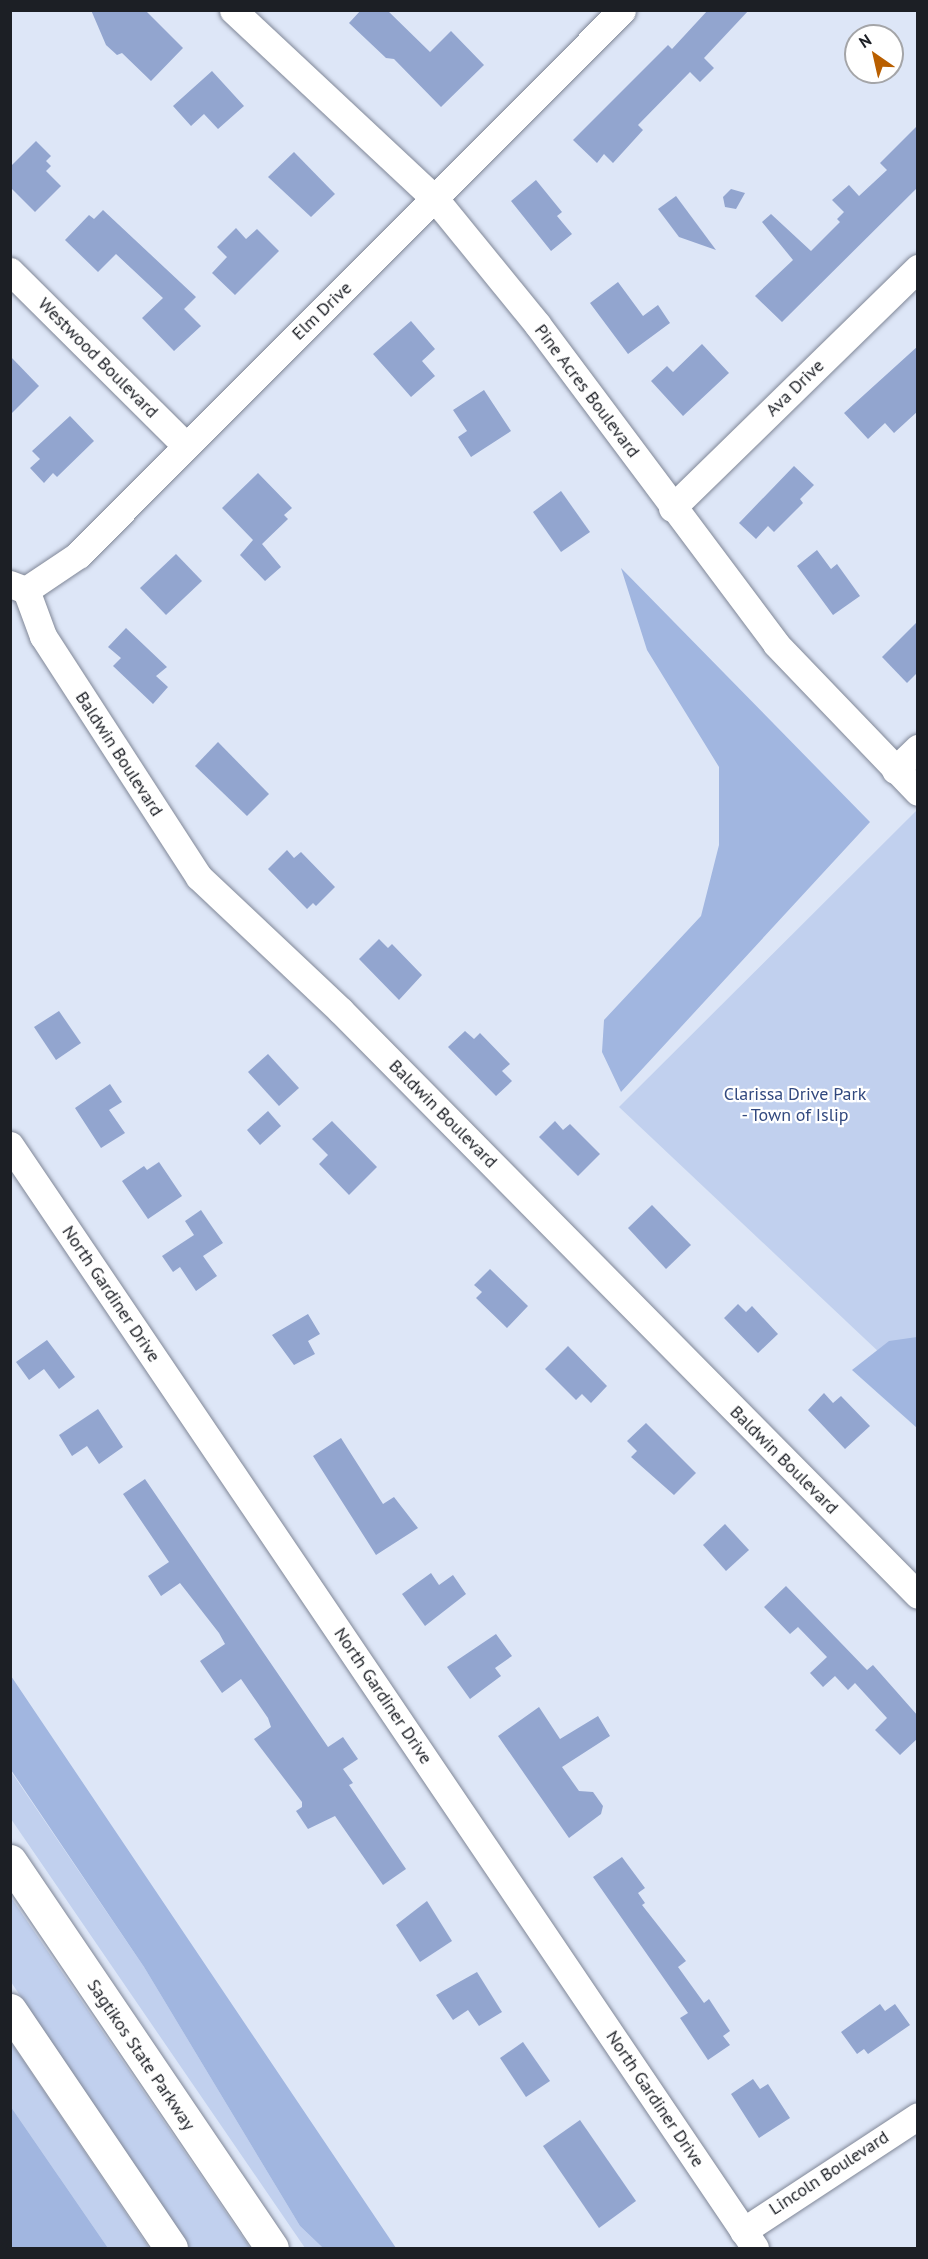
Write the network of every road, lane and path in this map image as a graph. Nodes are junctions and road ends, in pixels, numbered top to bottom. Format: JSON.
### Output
{"nodes":[{"id":1,"x":233,"y":10,"type":"edge"},
{"id":2,"x":621,"y":10,"type":"edge"},
{"id":3,"x":436,"y":200,"type":"junction"},
{"id":4,"x":918,"y":268,"type":"edge"},
{"id":5,"x":10,"y":271,"type":"edge"},
{"id":6,"x":185,"y":445,"type":"junction"},
{"id":7,"x":672,"y":508,"type":"junction"},
{"id":8,"x":18,"y":587,"type":"edge"},
{"id":9,"x":918,"y":748,"type":"edge"},
{"id":10,"x":895,"y":770,"type":"junction"},
{"id":11,"x":918,"y":792,"type":"edge"},
{"id":12,"x":10,"y":1145,"type":"edge"},
{"id":13,"x":918,"y":1595,"type":"edge"},
{"id":14,"x":10,"y":1861,"type":"edge"},
{"id":15,"x":10,"y":2010,"type":"edge"},
{"id":16,"x":918,"y":2116,"type":"edge"},
{"id":17,"x":749,"y":2240,"type":"edge"},
{"id":18,"x":171,"y":2248,"type":"edge"},
{"id":19,"x":272,"y":2248,"type":"edge"}],
"edges":[{"from":1,"to":3,"type":"street","name":"Pine Acres Boulevard"},
{"from":2,"to":3,"type":"street","name":"Elm Drive"},
{"from":3,"to":6,"type":"street","name":"Elm Drive"},
{"from":3,"to":7,"type":"street","name":"Pine Acres Boulevard"},
{"from":4,"to":7,"type":"street","name":"Ava Drive"},
{"from":5,"to":6,"type":"street","name":"Westwood Boulevard"},
{"from":6,"to":8,"type":"street","name":"Elm Drive"},
{"from":7,"to":10,"type":"street","name":"Pine Acres Boulevard"},
{"from":8,"to":13,"type":"street","name":"Baldwin Boulevard"},
{"from":9,"to":10,"type":"street"},
{"from":10,"to":11,"type":"street","name":"Pine Acres Boulevard"},
{"from":12,"to":17,"type":"street","name":"North Gardiner Drive"},
{"from":14,"to":19,"type":"highway","name":"Sagtikos State Parkway"},
{"from":15,"to":18,"type":"highway"},
{"from":16,"to":17,"type":"street","name":"Lincoln Boulevard"}]}
